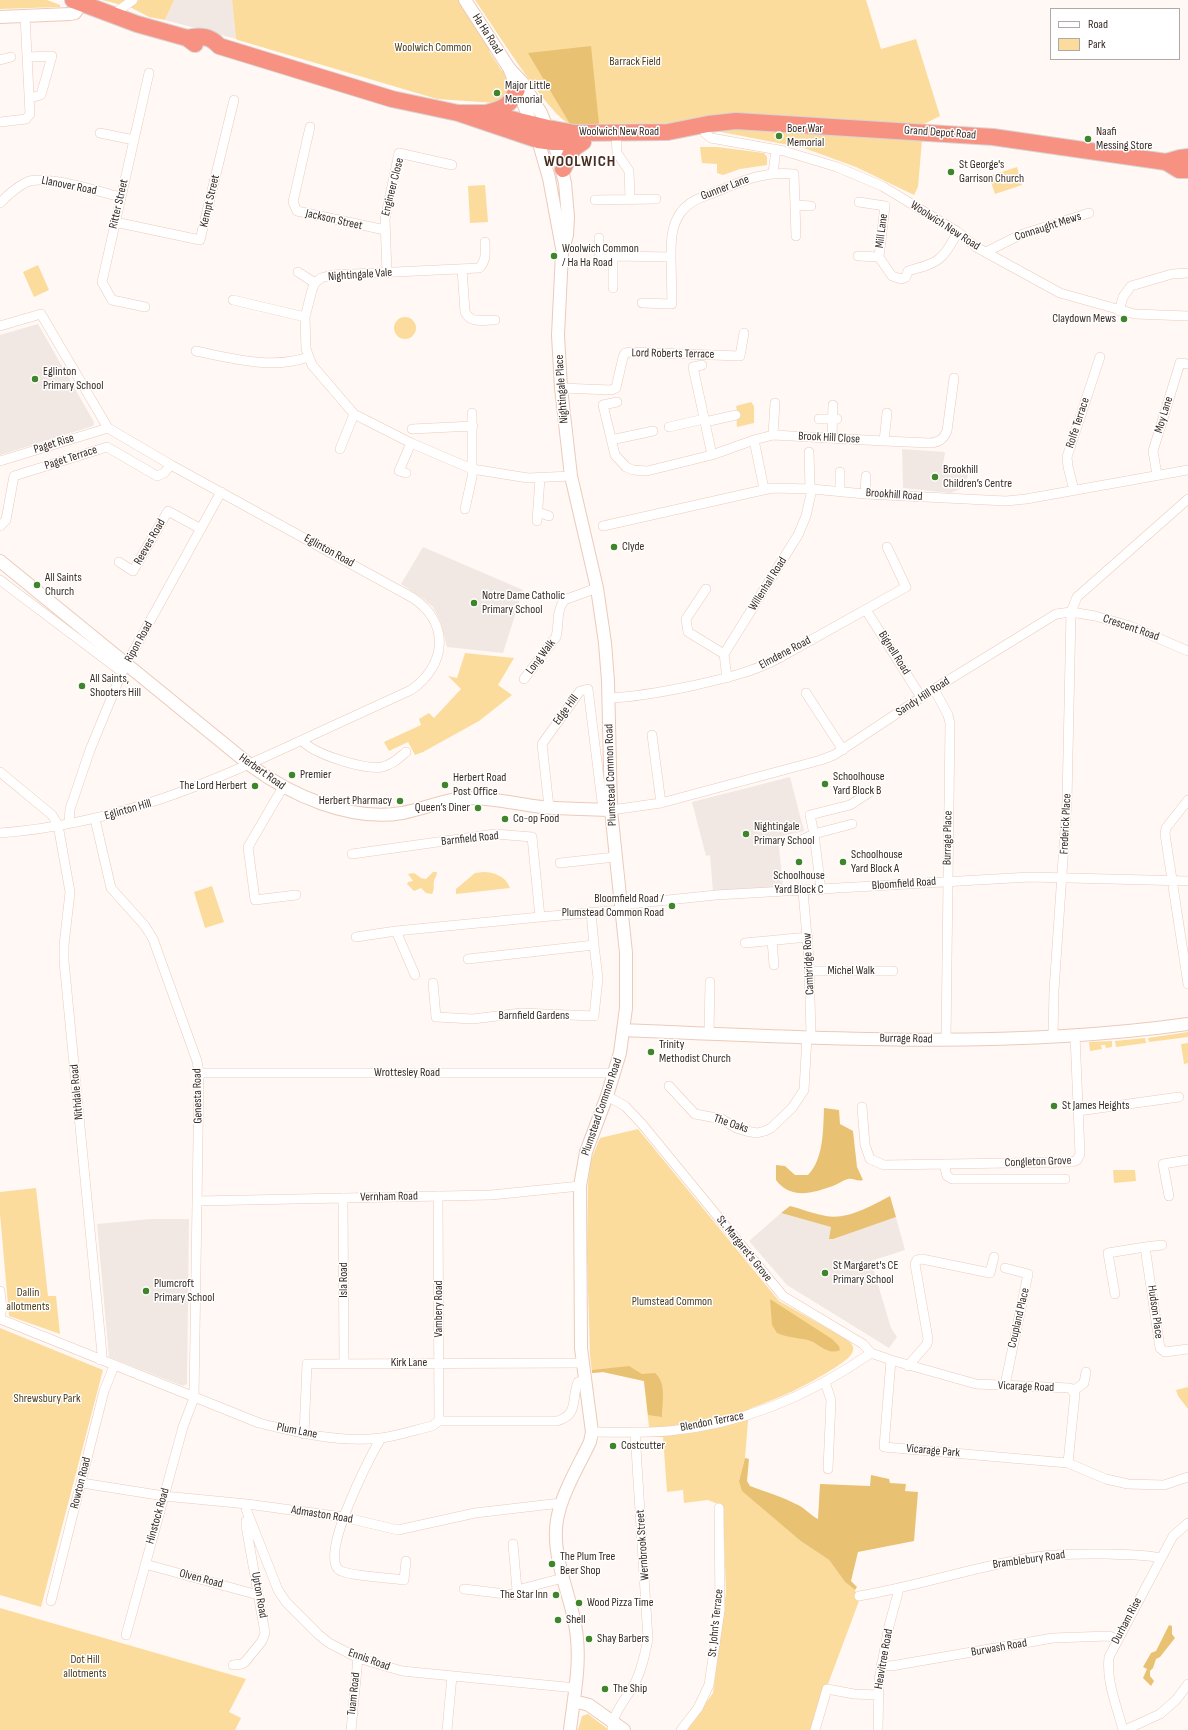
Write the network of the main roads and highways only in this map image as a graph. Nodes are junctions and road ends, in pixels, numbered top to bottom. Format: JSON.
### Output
{"nodes":[{"id":1,"x":77,"y":2,"type":"edge"},
{"id":2,"x":517,"y":89,"type":"road end"},
{"id":3,"x":458,"y":113,"type":"junction"},
{"id":4,"x":486,"y":113,"type":"junction"},
{"id":5,"x":707,"y":127,"type":"joint"},
{"id":6,"x":546,"y":137,"type":"junction"},
{"id":7,"x":616,"y":137,"type":"junction"},
{"id":8,"x":583,"y":142,"type":"junction"},
{"id":9,"x":1188,"y":157,"type":"edge"},
{"id":10,"x":1166,"y":162,"type":"junction"},
{"id":11,"x":563,"y":169,"type":"road end"},
{"id":12,"x":1188,"y":170,"type":"edge"}],
"edges":[{"from":1,"to":3,"type":"highway"},
{"from":2,"to":4,"type":"highway"},
{"from":3,"to":4,"type":"highway"},
{"from":3,"to":6,"type":"highway"},
{"from":4,"to":6,"type":"highway","name":"Woolwich New Road"},
{"from":5,"to":7,"type":"highway","name":"Woolwich New Road"},
{"from":5,"to":10,"type":"highway","name":"Grand Depot Road"},
{"from":6,"to":7,"type":"highway","name":"Woolwich New Road"},
{"from":6,"to":8,"type":"highway","name":"Woolwich New Road"},
{"from":7,"to":8,"type":"highway","name":"Woolwich New Road"},
{"from":8,"to":11,"type":"highway"},
{"from":9,"to":10,"type":"highway","name":"Grand Depot Road"},
{"from":10,"to":12,"type":"highway","name":"Grand Depot Road"}]}
